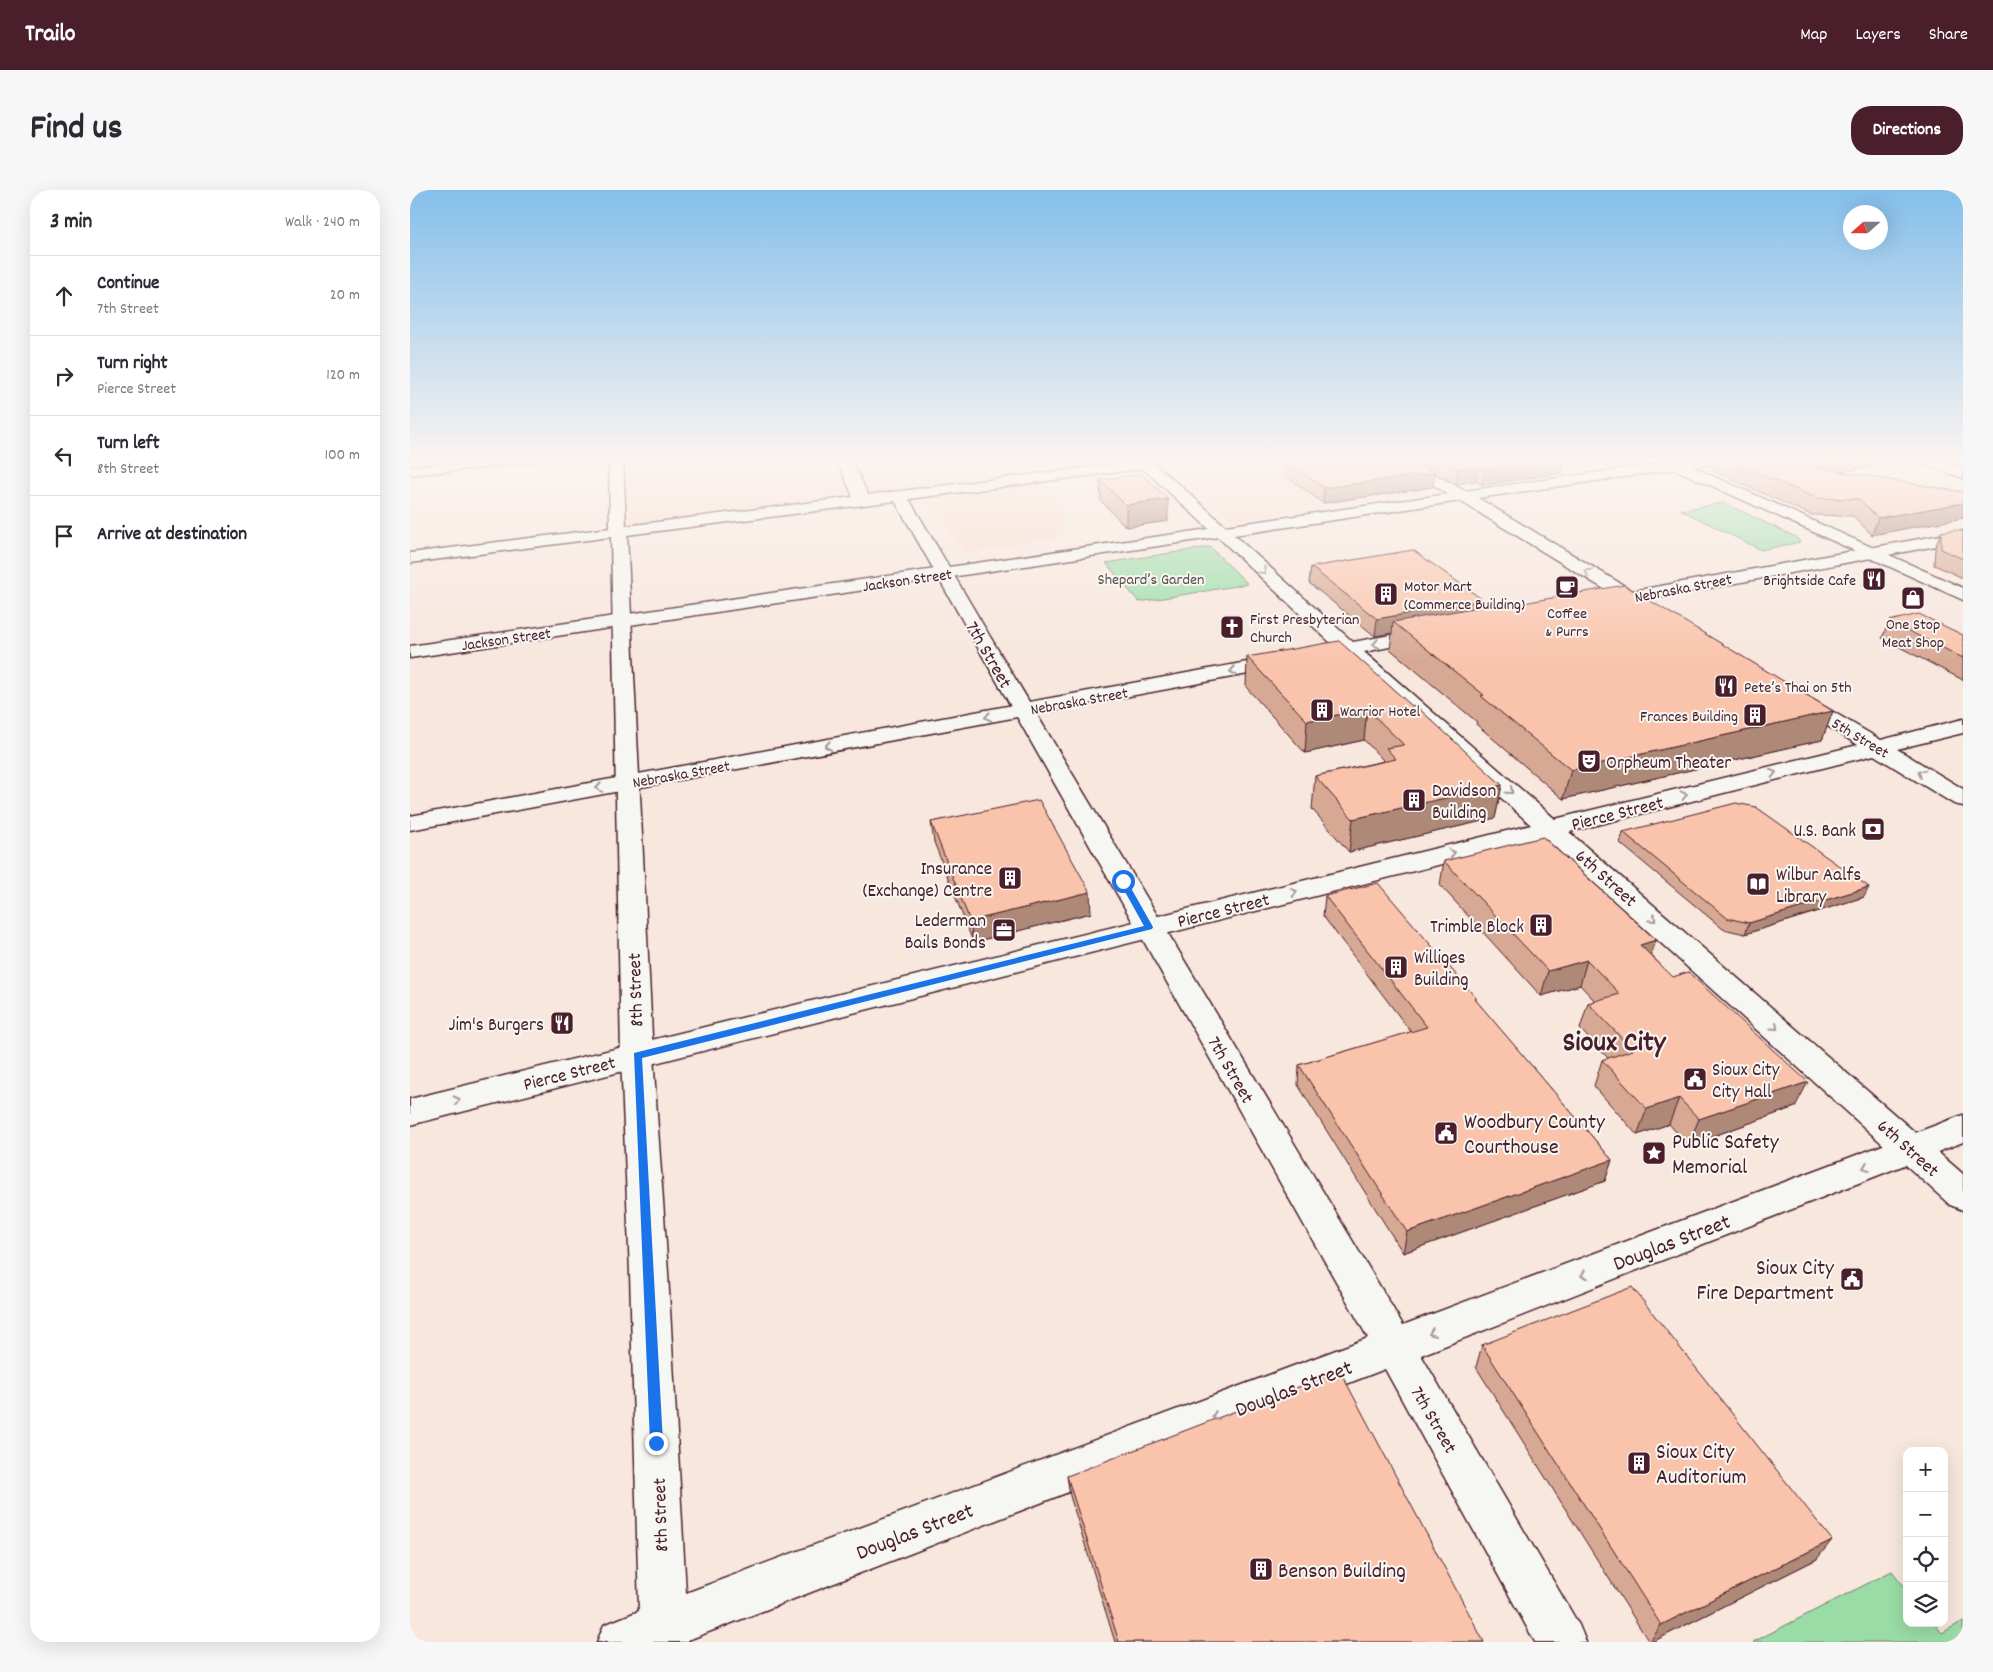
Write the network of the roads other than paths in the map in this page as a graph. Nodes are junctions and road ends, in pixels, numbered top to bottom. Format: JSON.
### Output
{"nodes":[{"id":1,"x":620,"y":527,"type":"edge"},
{"id":2,"x":661,"y":527,"type":"edge"},
{"id":3,"x":918,"y":527,"type":"edge"},
{"id":4,"x":1216,"y":527,"type":"edge"},
{"id":5,"x":1258,"y":527,"type":"edge"},
{"id":6,"x":1513,"y":527,"type":"edge"},
{"id":7,"x":1814,"y":527,"type":"edge"},
{"id":8,"x":620,"y":532,"type":"junction"},
{"id":9,"x":1222,"y":532,"type":"junction"},
{"id":10,"x":1963,"y":536,"type":"edge"},
{"id":11,"x":1870,"y":552,"type":"junction"},
{"id":12,"x":410,"y":558,"type":"edge"},
{"id":13,"x":944,"y":573,"type":"junction"},
{"id":14,"x":1963,"y":594,"type":"edge"},
{"id":15,"x":1630,"y":597,"type":"junction"},
{"id":16,"x":1588,"y":605,"type":"edge"},
{"id":17,"x":1650,"y":608,"type":"edge"},
{"id":18,"x":623,"y":620,"type":"junction"},
{"id":19,"x":1447,"y":631,"type":"edge"},
{"id":20,"x":1350,"y":649,"type":"junction"},
{"id":21,"x":410,"y":652,"type":"edge"},
{"id":22,"x":1784,"y":690,"type":"edge"},
{"id":23,"x":1024,"y":710,"type":"junction"},
{"id":24,"x":1963,"y":726,"type":"edge"},
{"id":25,"x":1878,"y":747,"type":"junction"},
{"id":26,"x":626,"y":783,"type":"junction"},
{"id":27,"x":1963,"y":798,"type":"edge"},
{"id":28,"x":410,"y":823,"type":"edge"},
{"id":29,"x":1552,"y":828,"type":"junction"},
{"id":30,"x":1149,"y":927,"type":"junction"},
{"id":31,"x":637,"y":1056,"type":"junction"},
{"id":32,"x":410,"y":1112,"type":"edge"},
{"id":33,"x":1963,"y":1128,"type":"edge"},
{"id":34,"x":1912,"y":1149,"type":"junction"},
{"id":35,"x":1963,"y":1195,"type":"edge"},
{"id":36,"x":1395,"y":1348,"type":"junction"},
{"id":37,"x":664,"y":1634,"type":"edge"},
{"id":38,"x":621,"y":1642,"type":"edge"},
{"id":39,"x":1562,"y":1642,"type":"edge"}],
"edges":[{"from":1,"to":8,"type":"main road","name":"8th Street"},
{"from":2,"to":8,"type":"main road"},
{"from":3,"to":13,"type":"main road","name":"7th Street"},
{"from":4,"to":9,"type":"main road","name":"6th Street"},
{"from":5,"to":9,"type":"main road","name":"Jackson Street"},
{"from":15,"to":6,"type":"main road","one_way":true},
{"from":7,"to":11,"type":"main road"},
{"from":8,"to":12,"type":"main road"},
{"from":8,"to":18,"type":"main road","name":"8th Street"},
{"from":9,"to":13,"type":"main road","name":"Jackson Street"},
{"from":9,"to":20,"type":"main road","name":"6th Street","one_way":true},
{"from":10,"to":11,"type":"main road","name":"Nebraska Street"},
{"from":11,"to":14,"type":"main road"},
{"from":11,"to":15,"type":"main road","name":"Nebraska Street"},
{"from":13,"to":18,"type":"main road","name":"Jackson Street"},
{"from":13,"to":23,"type":"main road","name":"7th Street"},
{"from":15,"to":16,"type":"main road","name":"Nebraska Street"},
{"from":15,"to":17,"type":"main road"},
{"from":18,"to":21,"type":"main road","name":"Jackson Street"},
{"from":18,"to":26,"type":"main road","name":"8th Street"},
{"from":19,"to":20,"type":"main road","name":"Nebraska Street","one_way":true},
{"from":20,"to":23,"type":"main road","name":"Nebraska Street","one_way":true},
{"from":20,"to":29,"type":"main road","name":"6th Street","one_way":true},
{"from":22,"to":25,"type":"main road","name":"5th Street"},
{"from":23,"to":26,"type":"main road","name":"Nebraska Street","one_way":true},
{"from":23,"to":30,"type":"main road","name":"7th Street"},
{"from":24,"to":25,"type":"main road","name":"Pierce Street"},
{"from":27,"to":25,"type":"main road","name":"5th Street","one_way":true},
{"from":29,"to":25,"type":"main road","name":"Pierce Street","one_way":true},
{"from":26,"to":28,"type":"main road","name":"Nebraska Street","one_way":true},
{"from":26,"to":31,"type":"main road","name":"8th Street"},
{"from":30,"to":29,"type":"main road","name":"Pierce Street","one_way":true},
{"from":29,"to":34,"type":"main road","name":"6th Street","one_way":true},
{"from":30,"to":31,"type":"main road","name":"Pierce Street"},
{"from":30,"to":36,"type":"main road","name":"7th Street"},
{"from":32,"to":31,"type":"main road","name":"Pierce Street","one_way":true},
{"from":31,"to":37,"type":"main road","name":"8th Street"},
{"from":33,"to":34,"type":"main road","name":"Douglas Street"},
{"from":34,"to":35,"type":"main road","name":"6th Street"},
{"from":34,"to":36,"type":"main road","name":"Douglas Street","one_way":true},
{"from":36,"to":37,"type":"main road","name":"Douglas Street","one_way":true},
{"from":36,"to":39,"type":"main road","name":"7th Street"},
{"from":37,"to":38,"type":"main road","name":"Douglas Street"}]}
